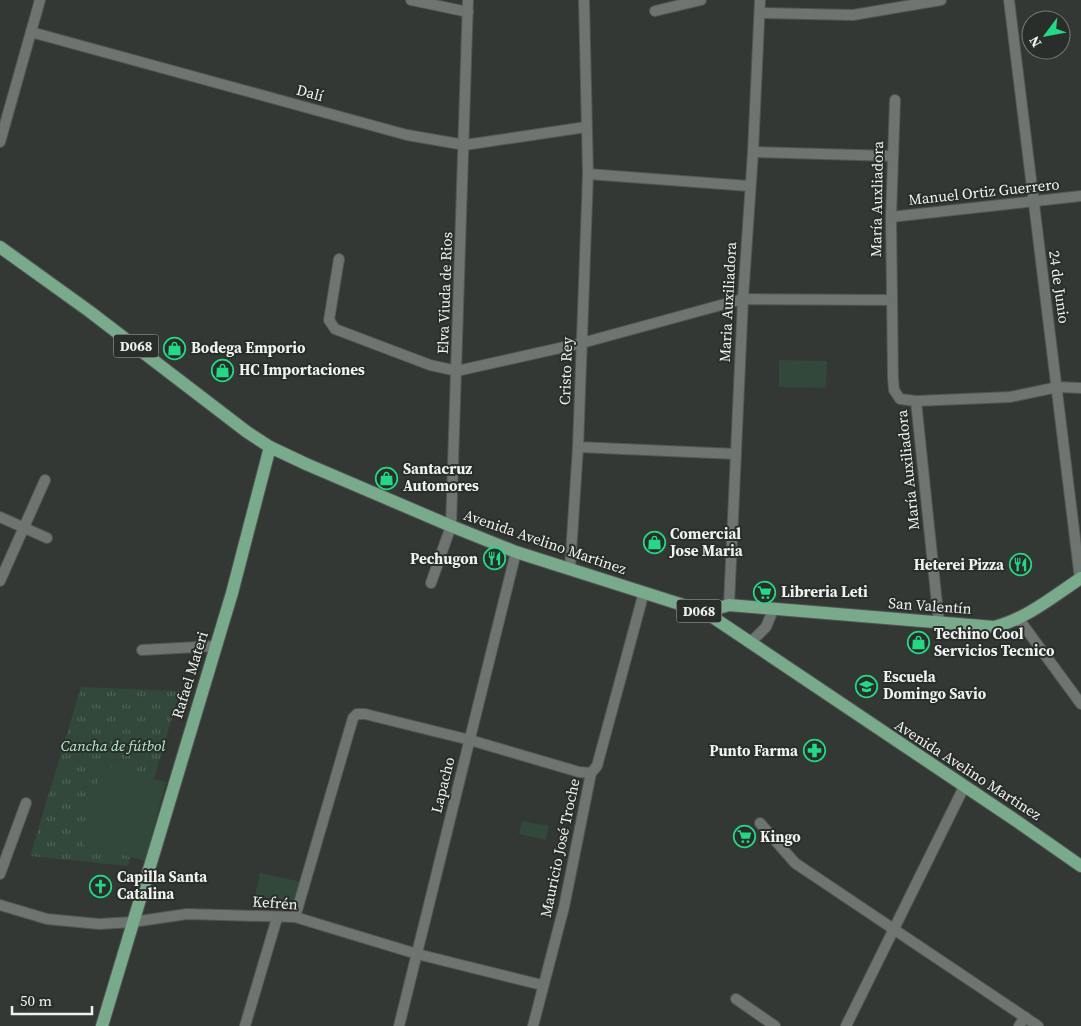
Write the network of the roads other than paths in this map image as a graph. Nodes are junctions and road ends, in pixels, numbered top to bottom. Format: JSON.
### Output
{"nodes":[{"id":1,"x":40,"y":0,"type":"edge"},
{"id":2,"x":411,"y":0,"type":"edge"},
{"id":3,"x":468,"y":0,"type":"edge"},
{"id":4,"x":584,"y":0,"type":"edge"},
{"id":5,"x":701,"y":0,"type":"edge"},
{"id":6,"x":760,"y":0,"type":"edge"},
{"id":7,"x":941,"y":0,"type":"edge"},
{"id":8,"x":1009,"y":0,"type":"edge"},
{"id":9,"x":655,"y":11,"type":"dead end"},
{"id":10,"x":468,"y":12,"type":"junction"},
{"id":11,"x":761,"y":13,"type":"junction"},
{"id":12,"x":31,"y":32,"type":"junction"},
{"id":13,"x":895,"y":100,"type":"dead end"},
{"id":14,"x":586,"y":127,"type":"junction"},
{"id":15,"x":0,"y":142,"type":"edge"},
{"id":16,"x":465,"y":145,"type":"junction"},
{"id":17,"x":753,"y":152,"type":"junction"},
{"id":18,"x":893,"y":156,"type":"junction"},
{"id":19,"x":588,"y":174,"type":"junction"},
{"id":20,"x":750,"y":186,"type":"junction"},
{"id":21,"x":1081,"y":196,"type":"edge"},
{"id":22,"x":1032,"y":203,"type":"junction"},
{"id":23,"x":891,"y":217,"type":"junction"},
{"id":24,"x":0,"y":247,"type":"edge"},
{"id":25,"x":339,"y":259,"type":"dead end"},
{"id":26,"x":743,"y":299,"type":"junction"},
{"id":27,"x":891,"y":300,"type":"junction"},
{"id":28,"x":582,"y":343,"type":"junction"},
{"id":29,"x":458,"y":371,"type":"junction"},
{"id":30,"x":1058,"y":387,"type":"junction"},
{"id":31,"x":1081,"y":388,"type":"edge"},
{"id":32,"x":916,"y":401,"type":"junction"},
{"id":33,"x":270,"y":447,"type":"junction"},
{"id":34,"x":578,"y":447,"type":"junction"},
{"id":35,"x":736,"y":454,"type":"junction"},
{"id":36,"x":45,"y":480,"type":"dead end"},
{"id":37,"x":0,"y":518,"type":"edge"},
{"id":38,"x":451,"y":526,"type":"junction"},
{"id":39,"x":24,"y":527,"type":"junction"},
{"id":40,"x":47,"y":538,"type":"dead end"},
{"id":41,"x":516,"y":552,"type":"junction"},
{"id":42,"x":570,"y":569,"type":"junction"},
{"id":43,"x":1080,"y":578,"type":"edge"},
{"id":44,"x":0,"y":581,"type":"edge"},
{"id":45,"x":431,"y":583,"type":"dead end"},
{"id":46,"x":644,"y":592,"type":"junction"},
{"id":47,"x":729,"y":605,"type":"junction"},
{"id":48,"x":769,"y":610,"type":"junction"},
{"id":49,"x":705,"y":612,"type":"junction"},
{"id":50,"x":1018,"y":618,"type":"junction"},
{"id":51,"x":939,"y":623,"type":"junction"},
{"id":52,"x":750,"y":644,"type":"junction"},
{"id":53,"x":215,"y":646,"type":"junction"},
{"id":54,"x":142,"y":650,"type":"dead end"},
{"id":55,"x":1081,"y":704,"type":"edge"},
{"id":56,"x":470,"y":740,"type":"junction"},
{"id":57,"x":591,"y":772,"type":"junction"},
{"id":58,"x":964,"y":787,"type":"junction"},
{"id":59,"x":26,"y":802,"type":"dead end"},
{"id":60,"x":760,"y":823,"type":"dead end"},
{"id":61,"x":1079,"y":861,"type":"edge"},
{"id":62,"x":0,"y":874,"type":"edge"},
{"id":63,"x":0,"y":905,"type":"edge"},
{"id":64,"x":295,"y":917,"type":"junction"},
{"id":65,"x":277,"y":918,"type":"junction"},
{"id":66,"x":134,"y":922,"type":"junction"},
{"id":67,"x":894,"y":930,"type":"junction"},
{"id":68,"x":417,"y":954,"type":"junction"},
{"id":69,"x":542,"y":985,"type":"junction"},
{"id":70,"x":736,"y":999,"type":"dead end"},
{"id":71,"x":1022,"y":1022,"type":"edge"},
{"id":72,"x":102,"y":1026,"type":"edge"},
{"id":73,"x":245,"y":1026,"type":"edge"},
{"id":74,"x":399,"y":1026,"type":"edge"},
{"id":75,"x":533,"y":1026,"type":"edge"},
{"id":76,"x":775,"y":1026,"type":"edge"},
{"id":77,"x":846,"y":1026,"type":"edge"},
{"id":78,"x":1038,"y":1026,"type":"edge"}],
"edges":[{"from":1,"to":12,"type":"street"},
{"from":2,"to":10,"type":"street"},
{"from":3,"to":10,"type":"street","name":"Elva Viuda de Rios"},
{"from":4,"to":14,"type":"street","name":"Cristo Rey"},
{"from":5,"to":9,"type":"street"},
{"from":6,"to":11,"type":"street","name":"Maria Auxiliadora"},
{"from":7,"to":11,"type":"street"},
{"from":8,"to":22,"type":"street","name":"24 de Junio"},
{"from":10,"to":16,"type":"street","name":"Elva Viuda de Rios"},
{"from":11,"to":17,"type":"street","name":"Maria Auxiliadora"},
{"from":12,"to":15,"type":"street"},
{"from":12,"to":16,"type":"street","name":"Dalí"},
{"from":13,"to":18,"type":"street","name":"María Auxliadora"},
{"from":14,"to":16,"type":"street","name":"Dalí"},
{"from":14,"to":19,"type":"street","name":"Cristo Rey"},
{"from":16,"to":29,"type":"street","name":"Elva Viuda de Rios"},
{"from":17,"to":18,"type":"street"},
{"from":17,"to":20,"type":"street","name":"Maria Auxiliadora"},
{"from":18,"to":23,"type":"street","name":"María Auxliadora"},
{"from":19,"to":20,"type":"street"},
{"from":19,"to":28,"type":"street","name":"Cristo Rey"},
{"from":20,"to":26,"type":"street","name":"Maria Auxiliadora"},
{"from":21,"to":22,"type":"street","name":"Manuel Ortiz Guerrero"},
{"from":22,"to":23,"type":"street","name":"Manuel Ortiz Guerrero"},
{"from":22,"to":30,"type":"street","name":"24 de Junio"},
{"from":23,"to":27,"type":"street","name":"María Auxliadora"},
{"from":24,"to":33,"type":"main road","name":"Avenida Avelino Martinez","number":"D068"},
{"from":25,"to":29,"type":"street"},
{"from":26,"to":27,"type":"street"},
{"from":26,"to":28,"type":"street"},
{"from":26,"to":35,"type":"street","name":"Maria Auxiliadora"},
{"from":27,"to":32,"type":"street","name":"María Auxiliadora"},
{"from":28,"to":29,"type":"street"},
{"from":28,"to":34,"type":"street","name":"Cristo Rey"},
{"from":29,"to":38,"type":"street","name":"Elva Viuda de Rios"},
{"from":30,"to":31,"type":"street"},
{"from":30,"to":32,"type":"street"},
{"from":30,"to":43,"type":"street","name":"24 de Junio"},
{"from":32,"to":51,"type":"street","name":"María Auxiliadora"},
{"from":33,"to":38,"type":"main road","name":"Avenida Avelino Martinez","number":"D068"},
{"from":33,"to":53,"type":"main road","name":"Rafael Materi"},
{"from":34,"to":35,"type":"street"},
{"from":34,"to":42,"type":"street","name":"Cristo Rey"},
{"from":35,"to":47,"type":"street","name":"Maria Auxiliadora"},
{"from":36,"to":39,"type":"street"},
{"from":37,"to":39,"type":"street"},
{"from":38,"to":41,"type":"main road","name":"Avenida Avelino Martinez","number":"D068"},
{"from":38,"to":45,"type":"street","name":"Elva Viuda de Rios"},
{"from":39,"to":40,"type":"street"},
{"from":39,"to":44,"type":"street"},
{"from":41,"to":42,"type":"main road","name":"Avenida Avelino Martinez","number":"D068"},
{"from":41,"to":56,"type":"street","name":"Lapacho"},
{"from":42,"to":46,"type":"main road","name":"Avenida Avelino Martinez","number":"D068"},
{"from":43,"to":50,"type":"main road","name":"San Valentín"},
{"from":46,"to":49,"type":"main road","name":"Avenida Avelino Martinez","number":"D068"},
{"from":46,"to":57,"type":"street","name":"Mauricio José Troche"},
{"from":47,"to":48,"type":"main road","name":"San Valentín"},
{"from":47,"to":49,"type":"main road","name":"San Valentín"},
{"from":48,"to":51,"type":"main road","name":"San Valentín"},
{"from":48,"to":52,"type":"street"},
{"from":49,"to":52,"type":"main road","name":"Avenida Avelino Martinez","number":"D068"},
{"from":50,"to":51,"type":"main road","name":"San Valentín"},
{"from":50,"to":55,"type":"street"},
{"from":52,"to":58,"type":"main road","name":"Avenida Avelino Martinez","number":"D068"},
{"from":53,"to":54,"type":"street"},
{"from":53,"to":66,"type":"main road","name":"Rafael Materi"},
{"from":56,"to":57,"type":"street"},
{"from":56,"to":64,"type":"street"},
{"from":56,"to":68,"type":"street","name":"Lapacho"},
{"from":57,"to":69,"type":"street","name":"Mauricio José Troche"},
{"from":58,"to":61,"type":"main road","name":"Avenida Avelino Martinez","number":"D068"},
{"from":58,"to":67,"type":"street"},
{"from":59,"to":62,"type":"street"},
{"from":60,"to":67,"type":"street"},
{"from":63,"to":66,"type":"street","name":"Kefrén"},
{"from":64,"to":65,"type":"street","name":"Kefrén"},
{"from":64,"to":68,"type":"street","name":"Kefrén"},
{"from":65,"to":66,"type":"street","name":"Kefrén"},
{"from":65,"to":73,"type":"street"},
{"from":66,"to":72,"type":"main road","name":"Rafael Materi"},
{"from":67,"to":71,"type":"street"},
{"from":67,"to":77,"type":"street"},
{"from":68,"to":69,"type":"street","name":"Kefrén"},
{"from":68,"to":74,"type":"street","name":"Lapacho"},
{"from":69,"to":75,"type":"street","name":"Mauricio José Troche"},
{"from":70,"to":76,"type":"street"},
{"from":71,"to":78,"type":"street"}]}
